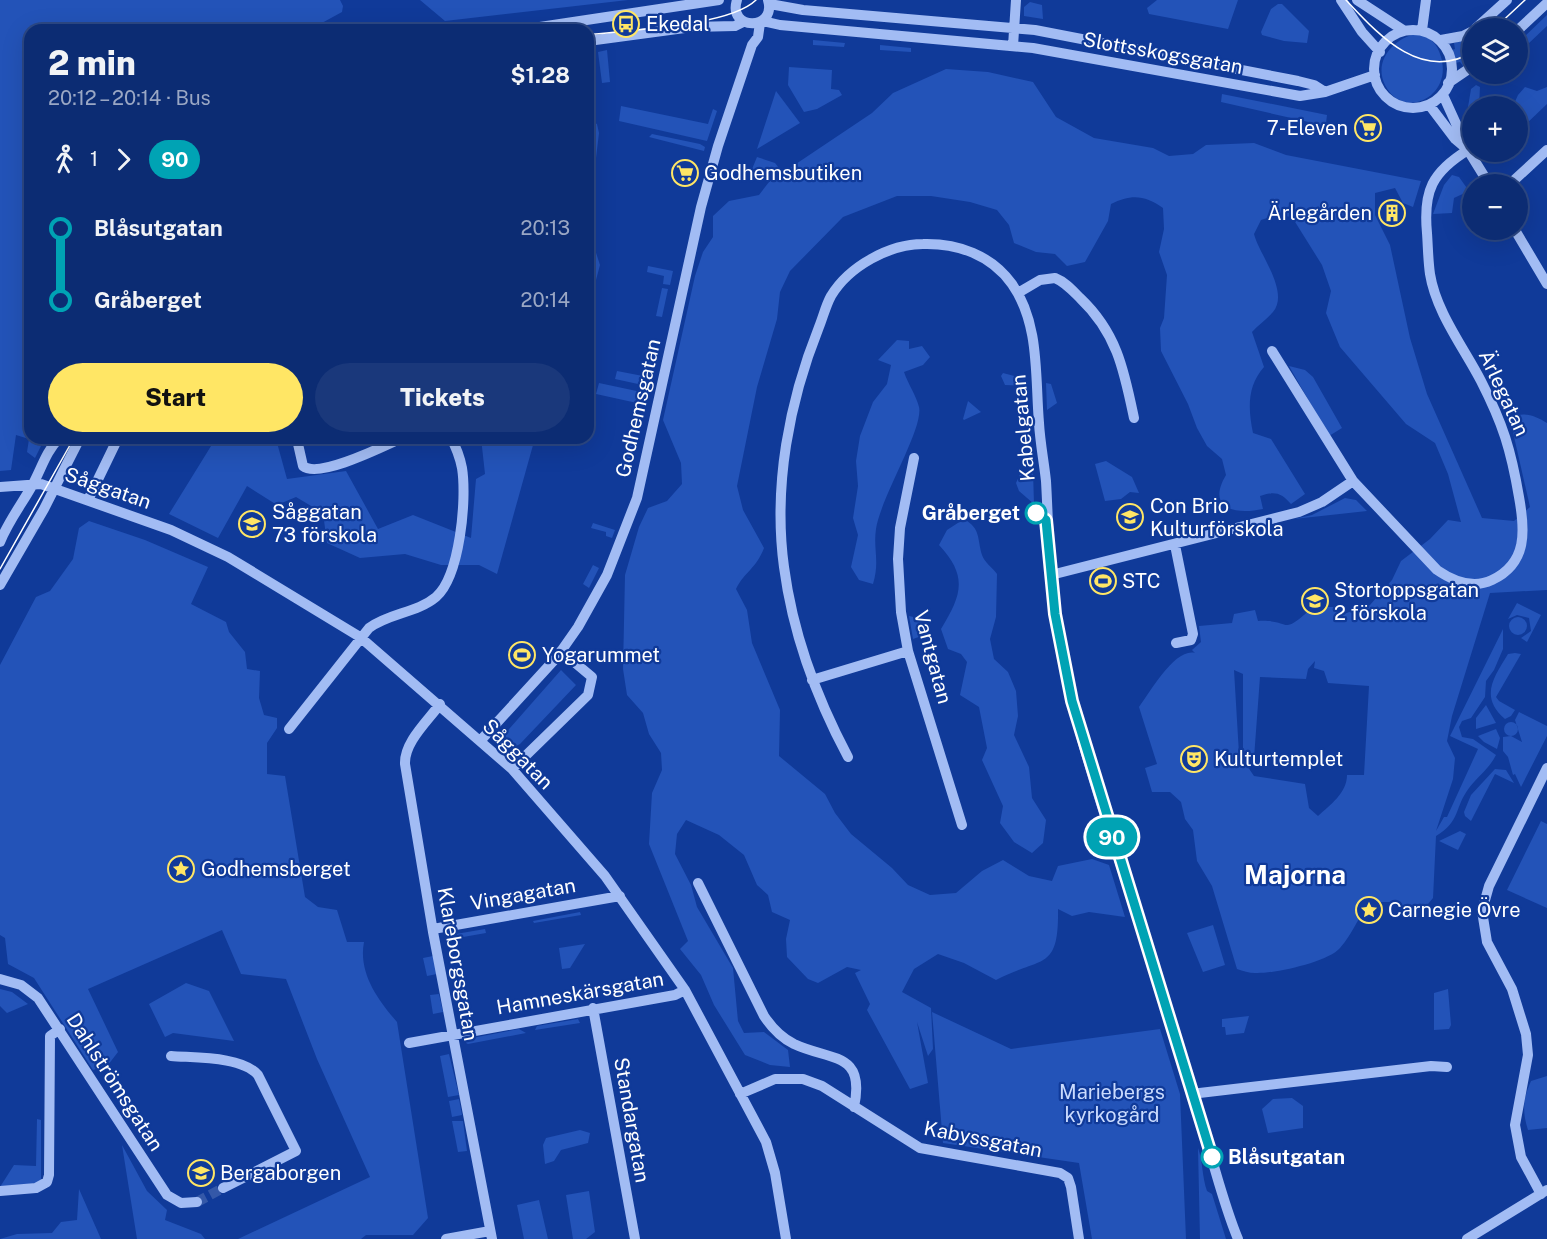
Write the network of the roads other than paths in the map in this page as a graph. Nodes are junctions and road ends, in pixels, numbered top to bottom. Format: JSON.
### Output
{"nodes":[{"id":1,"x":719,"y":0,"type":"edge"},
{"id":2,"x":737,"y":0,"type":"edge"},
{"id":3,"x":1016,"y":0,"type":"edge"},
{"id":4,"x":1341,"y":0,"type":"edge"},
{"id":5,"x":1357,"y":0,"type":"edge"},
{"id":6,"x":1508,"y":0,"type":"edge"},
{"id":7,"x":769,"y":1,"type":"edge"},
{"id":8,"x":1547,"y":3,"type":"edge"},
{"id":9,"x":1425,"y":6,"type":"edge"},
{"id":10,"x":1488,"y":18,"type":"edge"},
{"id":11,"x":1528,"y":21,"type":"edge"},
{"id":12,"x":761,"y":22,"type":"junction"},
{"id":13,"x":744,"y":23,"type":"junction"},
{"id":14,"x":560,"y":24,"type":"edge"},
{"id":15,"x":1014,"y":28,"type":"junction"},
{"id":16,"x":1403,"y":30,"type":"junction"},
{"id":17,"x":1422,"y":30,"type":"junction"},
{"id":18,"x":1462,"y":36,"type":"edge"},
{"id":19,"x":594,"y":40,"type":"edge"},
{"id":20,"x":1441,"y":40,"type":"junction"},
{"id":21,"x":752,"y":45,"type":"junction"},
{"id":22,"x":1013,"y":46,"type":"junction"},
{"id":23,"x":1380,"y":52,"type":"junction"},
{"id":24,"x":1462,"y":73,"type":"edge"},
{"id":25,"x":1375,"y":75,"type":"junction"},
{"id":26,"x":1448,"y":83,"type":"junction"},
{"id":27,"x":1325,"y":92,"type":"junction"},
{"id":28,"x":1443,"y":95,"type":"junction"},
{"id":29,"x":1430,"y":106,"type":"junction"},
{"id":30,"x":1462,"y":132,"type":"edge"},
{"id":31,"x":1462,"y":145,"type":"edge"},
{"id":32,"x":1547,"y":150,"type":"edge"},
{"id":33,"x":1462,"y":154,"type":"edge"},
{"id":34,"x":1521,"y":174,"type":"edge"},
{"id":35,"x":1521,"y":240,"type":"edge"},
{"id":36,"x":1547,"y":284,"type":"edge"},
{"id":37,"x":1018,"y":293,"type":"junction"},
{"id":38,"x":1272,"y":351,"type":"dead end"},
{"id":39,"x":1134,"y":418,"type":"dead end"},
{"id":40,"x":54,"y":444,"type":"edge"},
{"id":41,"x":77,"y":444,"type":"edge"},
{"id":42,"x":115,"y":444,"type":"edge"},
{"id":43,"x":298,"y":444,"type":"dead end"},
{"id":44,"x":387,"y":444,"type":"edge"},
{"id":45,"x":452,"y":444,"type":"edge"},
{"id":46,"x":914,"y":458,"type":"dead end"},
{"id":47,"x":1353,"y":481,"type":"junction"},
{"id":48,"x":33,"y":484,"type":"junction"},
{"id":49,"x":0,"y":487,"type":"edge"},
{"id":50,"x":55,"y":489,"type":"junction"},
{"id":51,"x":88,"y":500,"type":"junction"},
{"id":52,"x":0,"y":542,"type":"edge"},
{"id":53,"x":1175,"y":544,"type":"junction"},
{"id":54,"x":1051,"y":575,"type":"junction"},
{"id":55,"x":0,"y":585,"type":"edge"},
{"id":56,"x":360,"y":637,"type":"junction"},
{"id":57,"x":1176,"y":643,"type":"dead end"},
{"id":58,"x":561,"y":651,"type":"junction"},
{"id":59,"x":908,"y":651,"type":"junction"},
{"id":60,"x":812,"y":680,"type":"junction"},
{"id":61,"x":440,"y":704,"type":"junction"},
{"id":62,"x":289,"y":729,"type":"dead end"},
{"id":63,"x":481,"y":740,"type":"junction"},
{"id":64,"x":849,"y":757,"type":"dead end"},
{"id":65,"x":1547,"y":768,"type":"edge"},
{"id":66,"x":513,"y":769,"type":"junction"},
{"id":67,"x":963,"y":825,"type":"dead end"},
{"id":68,"x":698,"y":883,"type":"dead end"},
{"id":69,"x":620,"y":896,"type":"junction"},
{"id":70,"x":433,"y":928,"type":"junction"},
{"id":71,"x":0,"y":979,"type":"edge"},
{"id":72,"x":685,"y":990,"type":"junction"},
{"id":73,"x":593,"y":1008,"type":"junction"},
{"id":74,"x":60,"y":1029,"type":"junction"},
{"id":75,"x":453,"y":1034,"type":"junction"},
{"id":76,"x":410,"y":1043,"type":"dead end"},
{"id":77,"x":171,"y":1056,"type":"dead end"},
{"id":78,"x":1448,"y":1066,"type":"dead end"},
{"id":79,"x":740,"y":1094,"type":"junction"},
{"id":80,"x":1191,"y":1094,"type":"junction"},
{"id":81,"x":854,"y":1107,"type":"junction"},
{"id":82,"x":223,"y":1188,"type":"tunnel mouth"},
{"id":83,"x":0,"y":1191,"type":"edge"},
{"id":84,"x":1544,"y":1192,"type":"edge"},
{"id":85,"x":197,"y":1202,"type":"tunnel mouth"},
{"id":86,"x":491,"y":1235,"type":"edge"},
{"id":87,"x":446,"y":1239,"type":"edge"},
{"id":88,"x":635,"y":1239,"type":"edge"},
{"id":89,"x":786,"y":1239,"type":"edge"},
{"id":90,"x":1079,"y":1239,"type":"edge"},
{"id":91,"x":1238,"y":1239,"type":"edge"},
{"id":92,"x":1467,"y":1239,"type":"edge"}],
"edges":[{"from":1,"to":14,"type":"street"},
{"from":2,"to":13,"type":"street"},
{"from":3,"to":15,"type":"street"},
{"from":4,"to":23,"type":"street"},
{"from":5,"to":16,"type":"street"},
{"from":6,"to":10,"type":"street"},
{"from":7,"to":12,"type":"street","name":"Godhemsgatan"},
{"from":7,"to":15,"type":"street","name":"Slottsskogsgatan"},
{"from":8,"to":11,"type":"street"},
{"from":9,"to":17,"type":"street"},
{"from":12,"to":13,"type":"street"},
{"from":12,"to":21,"type":"street","name":"Godhemsgatan"},
{"from":12,"to":22,"type":"street","name":"Slottsskogsgatan"},
{"from":13,"to":19,"type":"street"},
{"from":13,"to":21,"type":"street"},
{"from":15,"to":22,"type":"street"},
{"from":15,"to":27,"type":"street","name":"Slottsskogsgatan"},
{"from":16,"to":17,"type":"street"},
{"from":16,"to":23,"type":"street"},
{"from":17,"to":20,"type":"street"},
{"from":18,"to":20,"type":"street"},
{"from":20,"to":26,"type":"street"},
{"from":21,"to":58,"type":"street","name":"Godhemsgatan"},
{"from":22,"to":27,"type":"street","name":"Slottsskogsgatan"},
{"from":23,"to":25,"type":"street"},
{"from":24,"to":26,"type":"street"},
{"from":25,"to":27,"type":"street","name":"Slottsskogsgatan"},
{"from":25,"to":29,"type":"street"},
{"from":26,"to":28,"type":"street"},
{"from":28,"to":29,"type":"street"},
{"from":28,"to":30,"type":"street"},
{"from":29,"to":31,"type":"street"},
{"from":32,"to":34,"type":"street"},
{"from":33,"to":47,"type":"street","name":"Ärlegatan"},
{"from":35,"to":36,"type":"street"},
{"from":37,"to":39,"type":"street"},
{"from":37,"to":54,"type":"street","name":"Kabelgatan"},
{"from":37,"to":60,"type":"street","name":"Kabelgatan"},
{"from":38,"to":47,"type":"street","name":"Ärlegatan"},
{"from":40,"to":48,"type":"street"},
{"from":41,"to":50,"type":"street"},
{"from":42,"to":51,"type":"street"},
{"from":43,"to":44,"type":"street"},
{"from":45,"to":56,"type":"street"},
{"from":46,"to":59,"type":"street","name":"Vantgatan"},
{"from":47,"to":53,"type":"street"},
{"from":48,"to":49,"type":"street","name":"Såggatan"},
{"from":48,"to":50,"type":"street","name":"Såggatan"},
{"from":48,"to":52,"type":"street"},
{"from":50,"to":51,"type":"street","name":"Såggatan"},
{"from":50,"to":55,"type":"street"},
{"from":51,"to":56,"type":"street","name":"Såggatan"},
{"from":53,"to":54,"type":"street"},
{"from":53,"to":57,"type":"street"},
{"from":54,"to":80,"type":"street","name":"Kabelgatan"},
{"from":56,"to":61,"type":"street","name":"Såggatan"},
{"from":56,"to":62,"type":"street"},
{"from":58,"to":63,"type":"street","name":"Godhemsgatan"},
{"from":58,"to":66,"type":"street"},
{"from":59,"to":60,"type":"street"},
{"from":59,"to":67,"type":"street","name":"Vantgatan"},
{"from":60,"to":64,"type":"street","name":"Kabelgatan"},
{"from":61,"to":63,"type":"street","name":"Såggatan"},
{"from":61,"to":70,"type":"street","name":"Klareborgsgatan"},
{"from":63,"to":66,"type":"street","name":"Såggatan"},
{"from":65,"to":84,"type":"street"},
{"from":66,"to":69,"type":"street","name":"Såggatan"},
{"from":68,"to":81,"type":"street"},
{"from":69,"to":70,"type":"street","name":"Vingagatan"},
{"from":69,"to":72,"type":"street","name":"Såggatan"},
{"from":70,"to":75,"type":"street","name":"Klareborgsgatan"},
{"from":71,"to":74,"type":"street","name":"Dahlströmsgatan"},
{"from":72,"to":73,"type":"street","name":"Hamneskärsgatan"},
{"from":72,"to":79,"type":"street","name":"Såggatan"},
{"from":73,"to":75,"type":"street","name":"Hamneskärsgatan"},
{"from":73,"to":88,"type":"street","name":"Standargatan"},
{"from":74,"to":83,"type":"street"},
{"from":74,"to":85,"type":"street","name":"Dahlströmsgatan"},
{"from":75,"to":76,"type":"street","name":"Hamneskärsgatan"},
{"from":75,"to":86,"type":"street","name":"Klareborgsgatan"},
{"from":77,"to":82,"type":"street"},
{"from":78,"to":80,"type":"street"},
{"from":79,"to":81,"type":"street","name":"Kabyssgatan"},
{"from":79,"to":89,"type":"street","name":"Såggatan"},
{"from":80,"to":91,"type":"street","name":"Kabelgatan"},
{"from":81,"to":90,"type":"street","name":"Kabyssgatan"},
{"from":84,"to":92,"type":"street"},
{"from":86,"to":87,"type":"street"}]}
